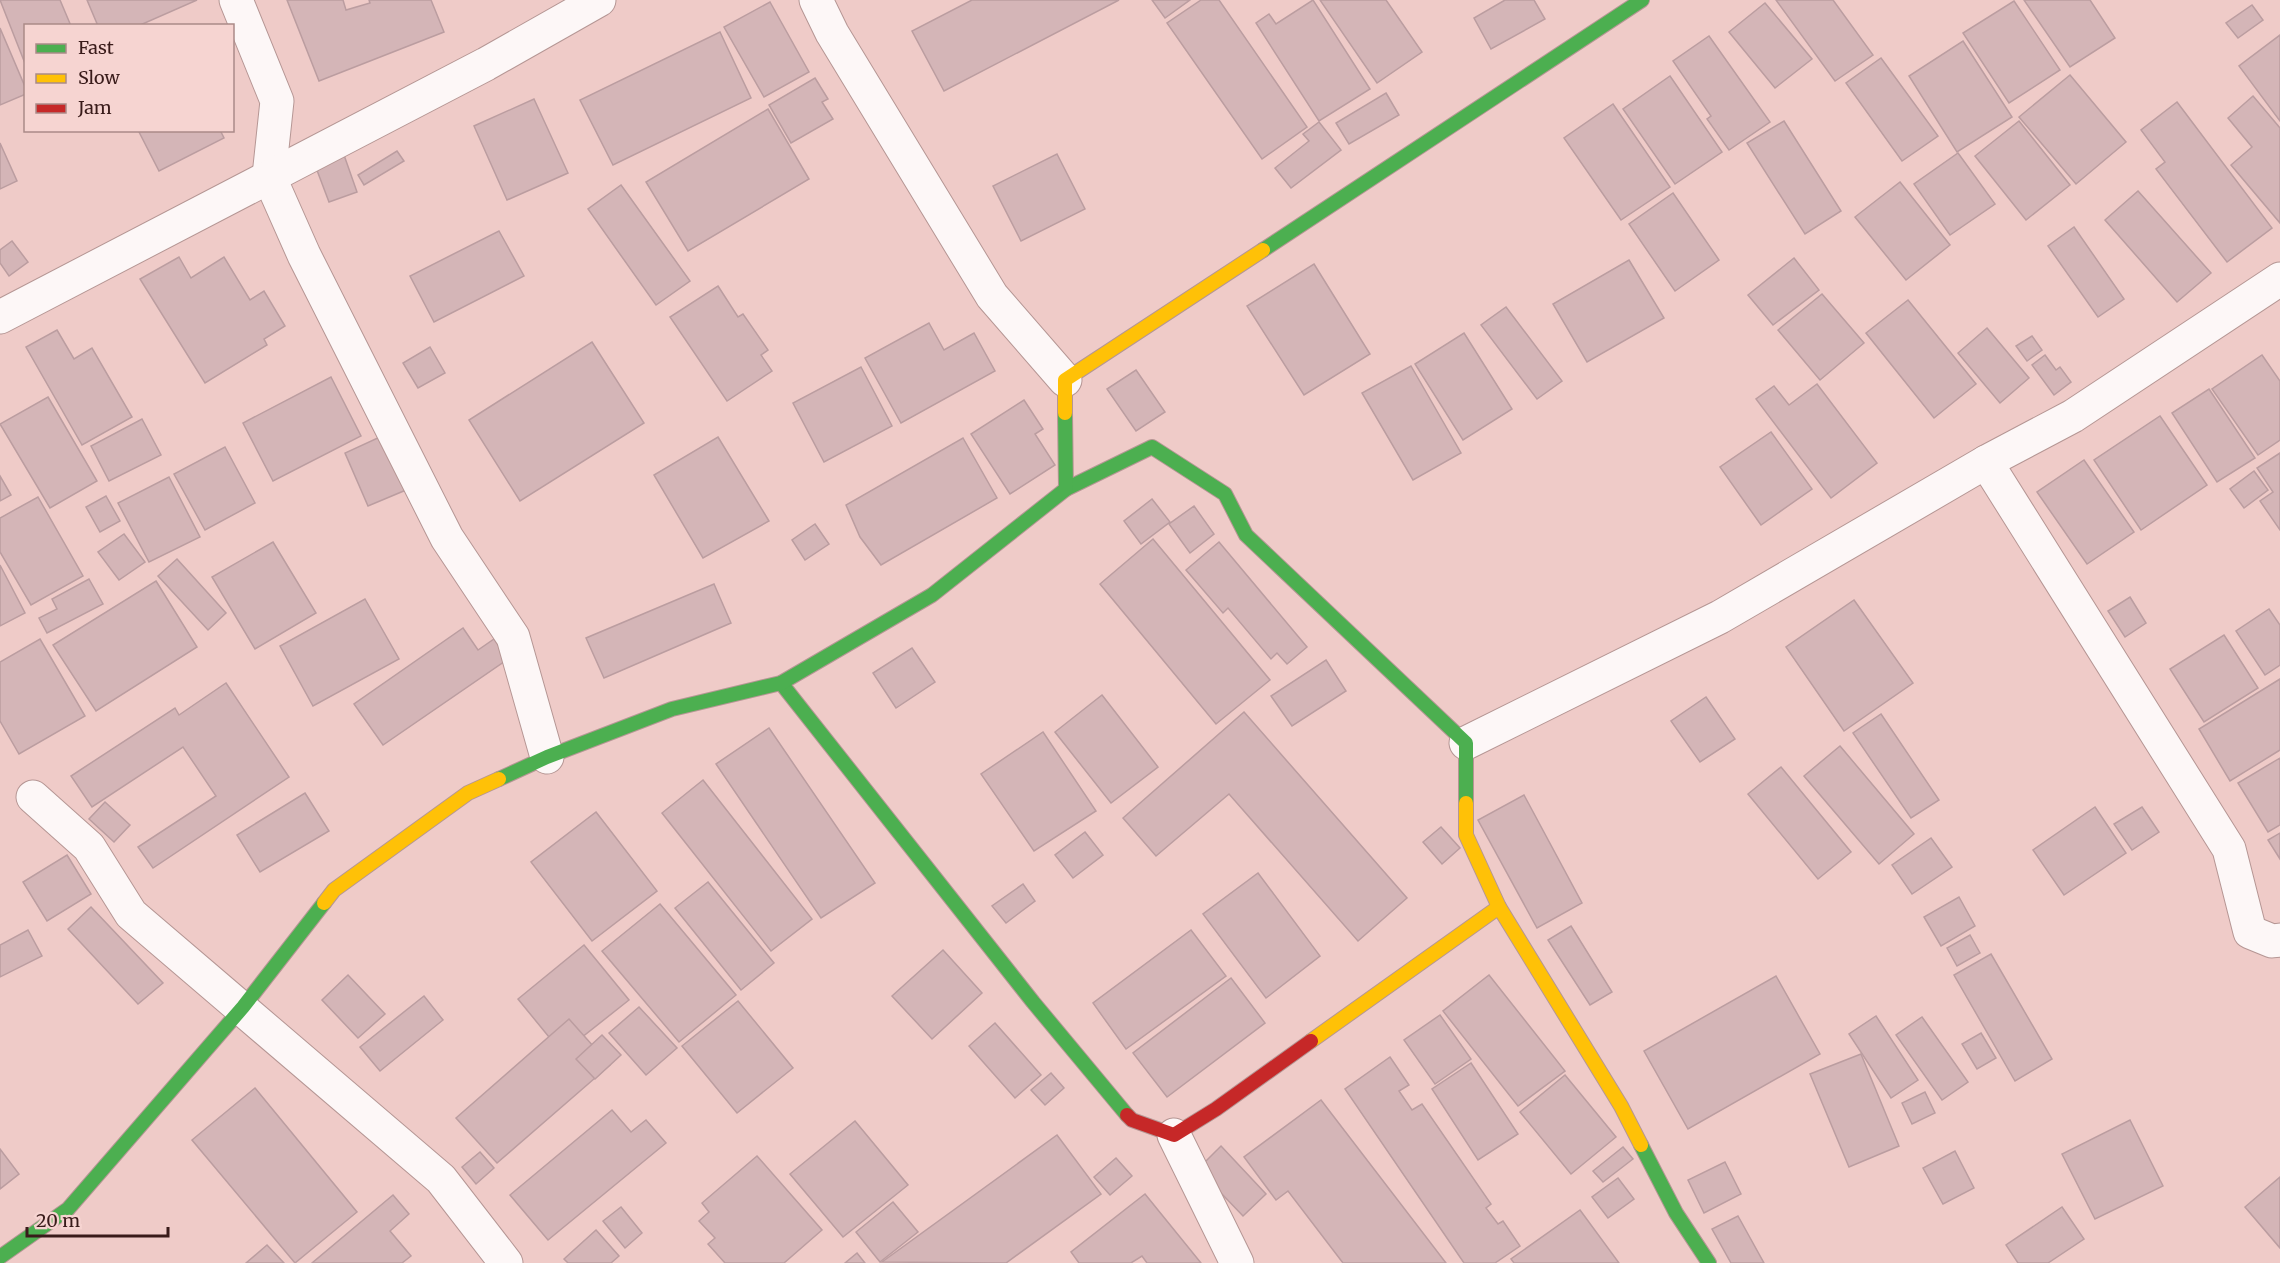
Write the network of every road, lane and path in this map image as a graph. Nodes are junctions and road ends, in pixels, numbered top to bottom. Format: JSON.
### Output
{"nodes":[{"id":1,"x":236,"y":0,"type":"edge"},
{"id":2,"x":599,"y":0,"type":"edge"},
{"id":3,"x":816,"y":0,"type":"edge"},
{"id":4,"x":1642,"y":0,"type":"edge"},
{"id":5,"x":269,"y":176,"type":"junction"},
{"id":6,"x":2280,"y":279,"type":"edge"},
{"id":7,"x":0,"y":317,"type":"edge"},
{"id":8,"x":1065,"y":380,"type":"junction"},
{"id":9,"x":1986,"y":462,"type":"junction"},
{"id":10,"x":1066,"y":489,"type":"junction"},
{"id":11,"x":781,"y":683,"type":"junction"},
{"id":12,"x":1466,"y":743,"type":"junction"},
{"id":13,"x":547,"y":757,"type":"junction"},
{"id":14,"x":33,"y":797,"type":"dead end"},
{"id":15,"x":1499,"y":908,"type":"junction"},
{"id":16,"x":2280,"y":940,"type":"edge"},
{"id":17,"x":243,"y":1007,"type":"junction"},
{"id":18,"x":1174,"y":1135,"type":"junction"},
{"id":19,"x":0,"y":1257,"type":"edge"},
{"id":20,"x":506,"y":1263,"type":"edge"},
{"id":21,"x":1237,"y":1263,"type":"edge"},
{"id":22,"x":1709,"y":1263,"type":"edge"}],
"edges":[{"from":1,"to":5,"type":"street"},
{"from":2,"to":5,"type":"street"},
{"from":3,"to":8,"type":"street"},
{"from":4,"to":8,"type":"street"},
{"from":5,"to":7,"type":"street"},
{"from":5,"to":13,"type":"street"},
{"from":6,"to":9,"type":"street"},
{"from":8,"to":10,"type":"street"},
{"from":9,"to":12,"type":"street"},
{"from":9,"to":16,"type":"street"},
{"from":10,"to":11,"type":"street"},
{"from":10,"to":12,"type":"street"},
{"from":11,"to":13,"type":"street"},
{"from":11,"to":18,"type":"street"},
{"from":12,"to":15,"type":"street"},
{"from":13,"to":17,"type":"street"},
{"from":14,"to":17,"type":"street"},
{"from":15,"to":18,"type":"street"},
{"from":15,"to":22,"type":"street"},
{"from":17,"to":19,"type":"street"},
{"from":17,"to":20,"type":"street"},
{"from":18,"to":21,"type":"street"}]}
